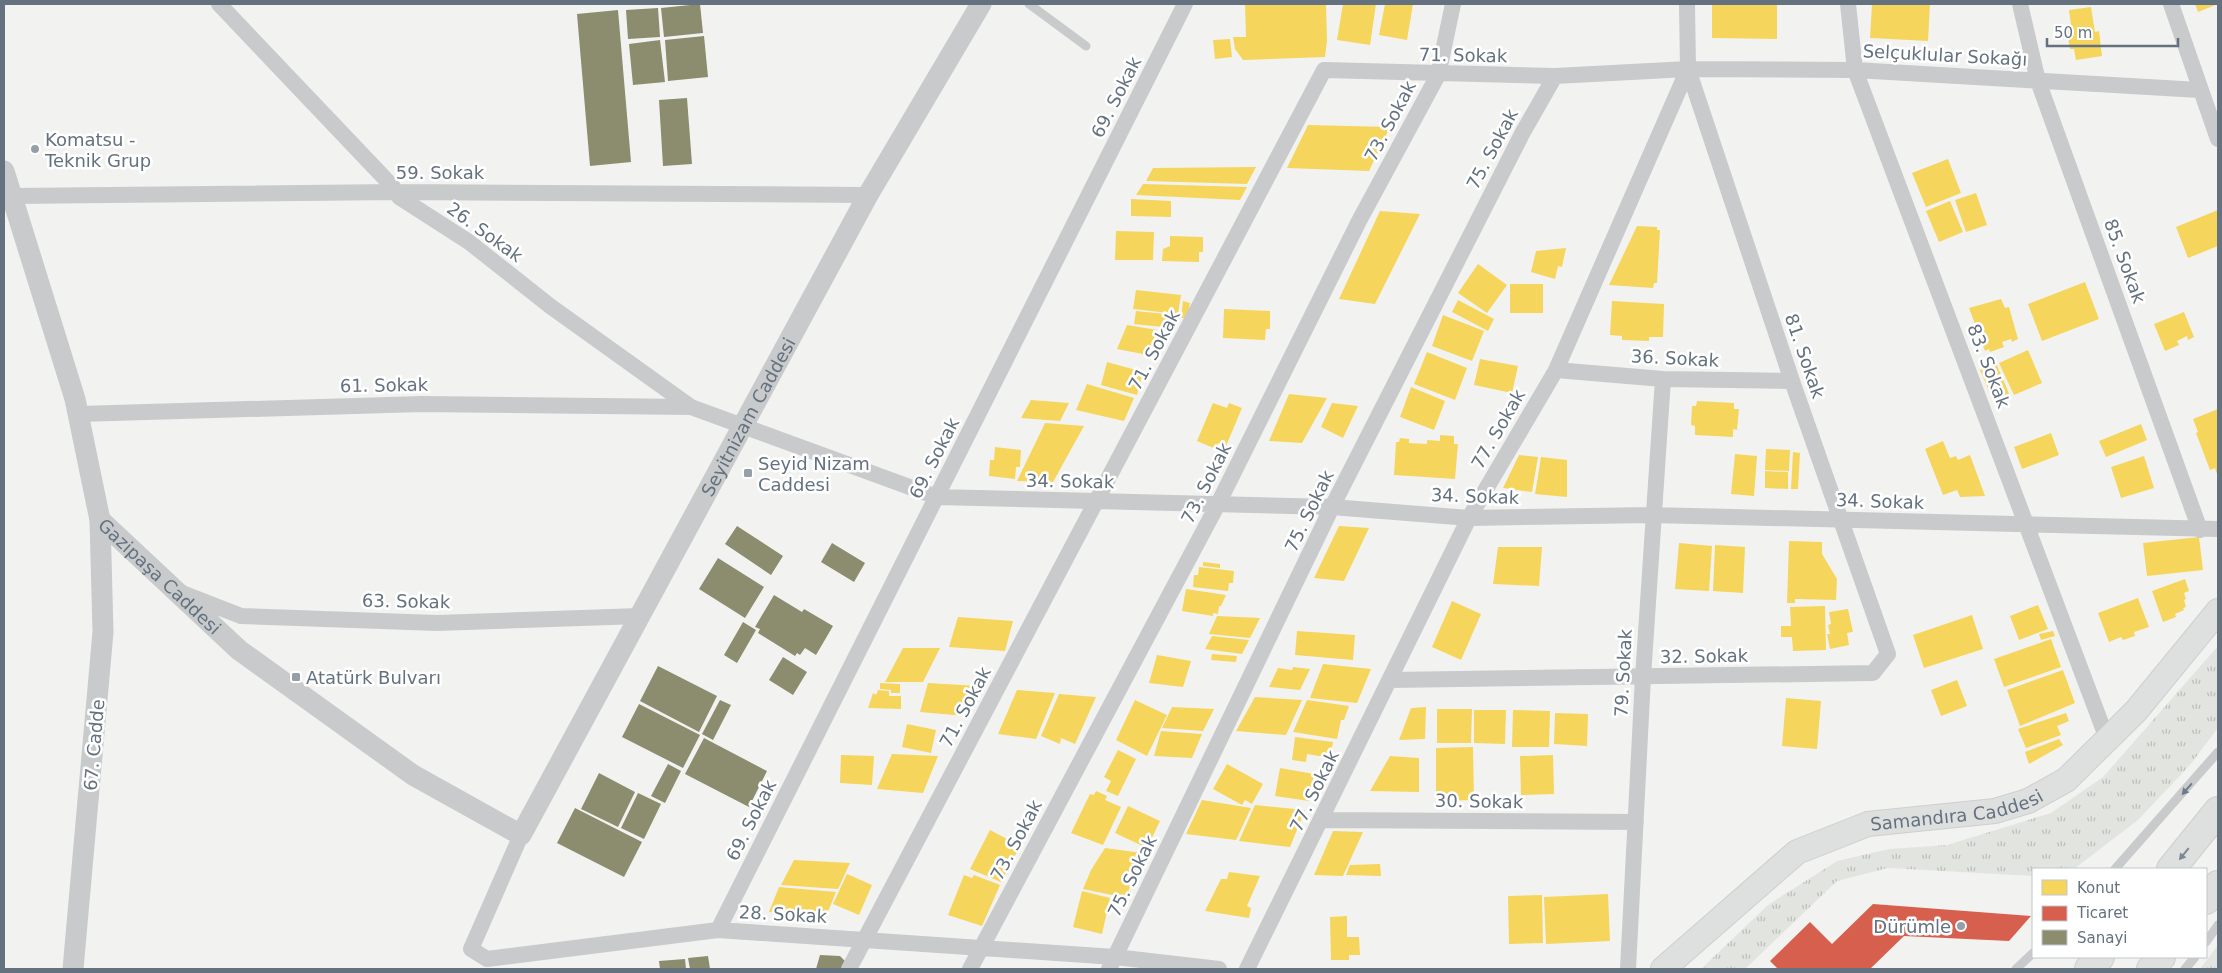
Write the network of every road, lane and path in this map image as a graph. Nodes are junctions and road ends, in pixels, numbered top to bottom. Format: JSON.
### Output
{"nodes":[{"id":1,"x":219,"y":4,"type":"edge"},
{"id":2,"x":981,"y":4,"type":"edge"},
{"id":3,"x":1029,"y":4,"type":"edge"},
{"id":4,"x":1185,"y":4,"type":"edge"},
{"id":5,"x":1453,"y":4,"type":"edge"},
{"id":6,"x":1687,"y":4,"type":"edge"},
{"id":7,"x":1848,"y":4,"type":"edge"},
{"id":8,"x":2020,"y":4,"type":"edge"},
{"id":9,"x":2171,"y":4,"type":"edge"},
{"id":10,"x":1086,"y":46,"type":"dead end"},
{"id":11,"x":1688,"y":69,"type":"junction"},
{"id":12,"x":1855,"y":70,"type":"junction"},
{"id":13,"x":1438,"y":74,"type":"junction"},
{"id":14,"x":1555,"y":76,"type":"junction"},
{"id":15,"x":2038,"y":81,"type":"junction"},
{"id":16,"x":2200,"y":90,"type":"junction"},
{"id":17,"x":2218,"y":139,"type":"edge"},
{"id":18,"x":4,"y":171,"type":"edge"},
{"id":19,"x":398,"y":192,"type":"junction"},
{"id":20,"x":868,"y":195,"type":"junction"},
{"id":21,"x":12,"y":196,"type":"junction"},
{"id":22,"x":1556,"y":370,"type":"junction"},
{"id":23,"x":1663,"y":379,"type":"junction"},
{"id":24,"x":1792,"y":381,"type":"junction"},
{"id":25,"x":691,"y":406,"type":"junction"},
{"id":26,"x":79,"y":414,"type":"junction"},
{"id":27,"x":742,"y":427,"type":"junction"},
{"id":28,"x":937,"y":497,"type":"junction"},
{"id":29,"x":1098,"y":501,"type":"junction"},
{"id":30,"x":1218,"y":504,"type":"junction"},
{"id":31,"x":1332,"y":507,"type":"junction"},
{"id":32,"x":1652,"y":515,"type":"junction"},
{"id":33,"x":1469,"y":518,"type":"junction"},
{"id":34,"x":100,"y":520,"type":"junction"},
{"id":35,"x":1841,"y":520,"type":"junction"},
{"id":36,"x":2028,"y":525,"type":"junction"},
{"id":37,"x":2218,"y":529,"type":"edge"},
{"id":38,"x":2200,"y":530,"type":"junction"},
{"id":39,"x":176,"y":591,"type":"junction"},
{"id":40,"x":2218,"y":610,"type":"edge"},
{"id":41,"x":640,"y":616,"type":"junction"},
{"id":42,"x":1888,"y":654,"type":"joint"},
{"id":43,"x":1643,"y":677,"type":"junction"},
{"id":44,"x":1390,"y":680,"type":"junction"},
{"id":45,"x":2107,"y":739,"type":"junction"},
{"id":46,"x":2218,"y":752,"type":"edge"},
{"id":47,"x":2218,"y":811,"type":"edge"},
{"id":48,"x":1322,"y":820,"type":"junction"},
{"id":49,"x":1636,"y":822,"type":"junction"},
{"id":50,"x":521,"y":835,"type":"junction"},
{"id":51,"x":2116,"y":868,"type":"edge"},
{"id":52,"x":2172,"y":868,"type":"edge"},
{"id":53,"x":2218,"y":885,"type":"edge"},
{"id":54,"x":2207,"y":899,"type":"edge"},
{"id":55,"x":2218,"y":925,"type":"edge"},
{"id":56,"x":718,"y":930,"type":"junction"},
{"id":57,"x":865,"y":939,"type":"junction"},
{"id":58,"x":2207,"y":941,"type":"edge"},
{"id":59,"x":981,"y":947,"type":"junction"},
{"id":60,"x":2032,"y":954,"type":"edge"},
{"id":61,"x":2099,"y":958,"type":"edge"},
{"id":62,"x":2160,"y":958,"type":"edge"},
{"id":63,"x":2194,"y":958,"type":"edge"},
{"id":64,"x":1112,"y":963,"type":"edge"},
{"id":65,"x":73,"y":969,"type":"edge"},
{"id":66,"x":849,"y":969,"type":"edge"},
{"id":67,"x":970,"y":969,"type":"edge"},
{"id":68,"x":1219,"y":969,"type":"edge"},
{"id":69,"x":1248,"y":969,"type":"edge"},
{"id":70,"x":1628,"y":969,"type":"edge"},
{"id":71,"x":1663,"y":969,"type":"edge"},
{"id":72,"x":2016,"y":969,"type":"edge"},
{"id":73,"x":2088,"y":969,"type":"edge"},
{"id":74,"x":2151,"y":969,"type":"edge"},
{"id":75,"x":2185,"y":969,"type":"edge"}],
"edges":[{"from":1,"to":19,"type":"street","name":"26. Sokak"},
{"from":2,"to":20,"type":"street","name":"Seyitnizam Caddesi"},
{"from":3,"to":10,"type":"lane"},
{"from":4,"to":28,"type":"street","name":"69. Sokak"},
{"from":5,"to":13,"type":"street","name":"73. Sokak"},
{"from":6,"to":11,"type":"street","name":"77. Sokak"},
{"from":7,"to":12,"type":"street","name":"83. Sokak"},
{"from":8,"to":15,"type":"street","name":"85. Sokak"},
{"from":9,"to":16,"type":"street"},
{"from":11,"to":12,"type":"street","name":"Selçuklular Sokağı"},
{"from":11,"to":14,"type":"street","name":"71. Sokak"},
{"from":11,"to":22,"type":"street","name":"77. Sokak"},
{"from":11,"to":24,"type":"street","name":"81. Sokak"},
{"from":12,"to":15,"type":"street","name":"Selçuklular Sokağı"},
{"from":12,"to":36,"type":"street","name":"83. Sokak"},
{"from":13,"to":14,"type":"street","name":"71. Sokak"},
{"from":13,"to":29,"type":"street","name":"71. Sokak"},
{"from":13,"to":30,"type":"street","name":"73. Sokak"},
{"from":14,"to":31,"type":"street","name":"75. Sokak"},
{"from":15,"to":16,"type":"street","name":"Selçuklular Sokağı"},
{"from":15,"to":38,"type":"street","name":"85. Sokak"},
{"from":16,"to":17,"type":"street"},
{"from":18,"to":21,"type":"street","name":"Gazipaşa Caddesi"},
{"from":19,"to":20,"type":"street","name":"59. Sokak"},
{"from":19,"to":21,"type":"street","name":"59. Sokak"},
{"from":19,"to":25,"type":"street","name":"26. Sokak"},
{"from":20,"to":27,"type":"street","name":"Seyitnizam Caddesi"},
{"from":21,"to":26,"type":"street","name":"Gazipaşa Caddesi"},
{"from":22,"to":23,"type":"street","name":"36. Sokak"},
{"from":22,"to":33,"type":"street","name":"77. Sokak"},
{"from":23,"to":24,"type":"street","name":"36. Sokak"},
{"from":23,"to":32,"type":"street","name":"79. Sokak"},
{"from":24,"to":35,"type":"street","name":"81. Sokak"},
{"from":25,"to":26,"type":"street","name":"61. Sokak"},
{"from":25,"to":27,"type":"street","name":"26. Sokak"},
{"from":26,"to":34,"type":"street","name":"Gazipaşa Caddesi"},
{"from":27,"to":28,"type":"street","name":"34. Sokak"},
{"from":27,"to":41,"type":"street","name":"Seyitnizam Caddesi"},
{"from":28,"to":29,"type":"street","name":"34. Sokak"},
{"from":28,"to":56,"type":"street","name":"69. Sokak"},
{"from":29,"to":30,"type":"street","name":"34. Sokak"},
{"from":29,"to":57,"type":"street","name":"71. Sokak"},
{"from":30,"to":31,"type":"street","name":"34. Sokak"},
{"from":30,"to":59,"type":"street","name":"73. Sokak"},
{"from":31,"to":33,"type":"street","name":"34. Sokak"},
{"from":31,"to":64,"type":"street","name":"75. Sokak"},
{"from":32,"to":33,"type":"street","name":"34. Sokak"},
{"from":32,"to":35,"type":"street","name":"34. Sokak"},
{"from":32,"to":43,"type":"street","name":"79. Sokak"},
{"from":33,"to":44,"type":"street","name":"77. Sokak"},
{"from":34,"to":39,"type":"street","name":"Gazipaşa Caddesi"},
{"from":34,"to":65,"type":"street","name":"67. Cadde"},
{"from":35,"to":36,"type":"street","name":"34. Sokak"},
{"from":35,"to":42,"type":"street","name":"81. Sokak"},
{"from":36,"to":38,"type":"street","name":"34. Sokak"},
{"from":36,"to":45,"type":"street","name":"83. Sokak"},
{"from":37,"to":38,"type":"street","name":"34. Sokak"},
{"from":39,"to":41,"type":"street","name":"63. Sokak"},
{"from":39,"to":50,"type":"street","name":"Gazipaşa Caddesi"},
{"from":40,"to":45,"type":"main road","name":"Samandıra Caddesi"},
{"from":41,"to":50,"type":"street","name":"Seyitnizam Caddesi"},
{"from":42,"to":43,"type":"street","name":"32. Sokak"},
{"from":43,"to":44,"type":"street","name":"32. Sokak"},
{"from":43,"to":49,"type":"street","name":"79. Sokak"},
{"from":44,"to":48,"type":"street","name":"77. Sokak"},
{"from":45,"to":71,"type":"main road","name":"Samandıra Caddesi"},
{"from":46,"to":51,"type":"lane","one_way":true},
{"from":47,"to":52,"type":"highway","one_way":true},
{"from":48,"to":49,"type":"street","name":"30. Sokak"},
{"from":48,"to":69,"type":"street","name":"77. Sokak"},
{"from":49,"to":70,"type":"street","name":"79. Sokak"},
{"from":50,"to":56,"type":"street","name":"28. Sokak"},
{"from":53,"to":54,"type":"highway"},
{"from":55,"to":58,"type":"lane"},
{"from":56,"to":57,"type":"street","name":"28. Sokak"},
{"from":57,"to":59,"type":"street","name":"28. Sokak"},
{"from":57,"to":66,"type":"street","name":"71. Sokak"},
{"from":59,"to":64,"type":"street","name":"28. Sokak"},
{"from":59,"to":67,"type":"street","name":"73. Sokak"},
{"from":60,"to":72,"type":"lane"},
{"from":61,"to":73,"type":"highway"},
{"from":62,"to":74,"type":"highway"},
{"from":63,"to":75,"type":"lane"},
{"from":64,"to":68,"type":"street","name":"28. Sokak"}]}
